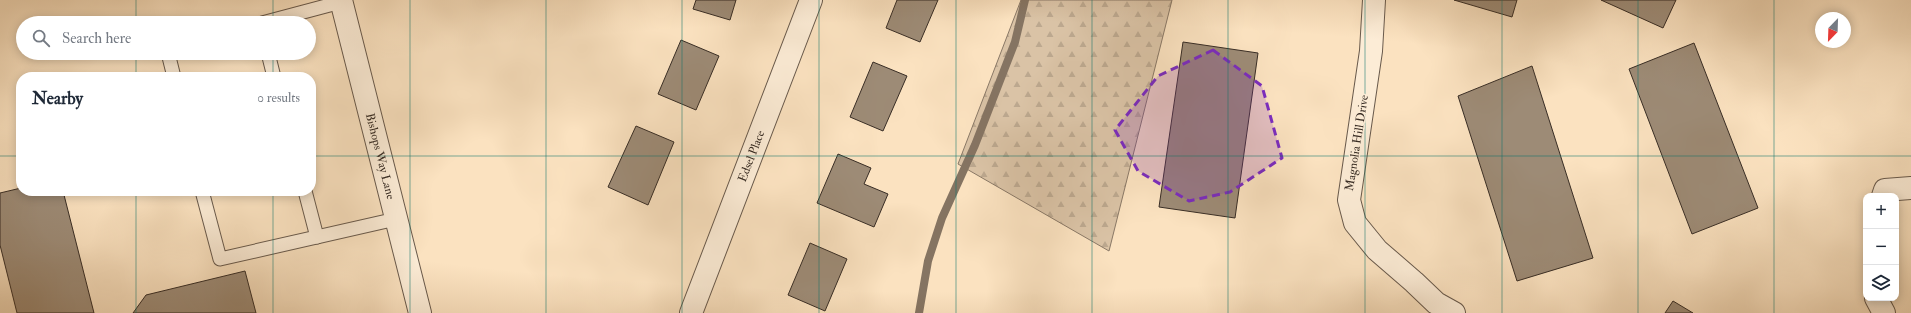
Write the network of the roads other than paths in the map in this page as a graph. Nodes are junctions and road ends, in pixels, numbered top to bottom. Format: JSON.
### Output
{"nodes":[{"id":1,"x":811,"y":0,"type":"edge"},
{"id":2,"x":1374,"y":0,"type":"edge"},
{"id":3,"x":341,"y":1,"type":"edge"},
{"id":4,"x":287,"y":16,"type":"edge"},
{"id":5,"x":170,"y":60,"type":"edge"},
{"id":6,"x":270,"y":60,"type":"edge"},
{"id":7,"x":173,"y":72,"type":"edge"},
{"id":8,"x":273,"y":72,"type":"edge"},
{"id":9,"x":1911,"y":188,"type":"edge"},
{"id":10,"x":1884,"y":193,"type":"edge"},
{"id":11,"x":203,"y":196,"type":"edge"},
{"id":12,"x":306,"y":196,"type":"edge"},
{"id":13,"x":396,"y":219,"type":"junction"},
{"id":14,"x":317,"y":237,"type":"junction"},
{"id":15,"x":1878,"y":301,"type":"edge"},
{"id":16,"x":420,"y":313,"type":"edge"},
{"id":17,"x":691,"y":313,"type":"edge"},
{"id":18,"x":1454,"y":313,"type":"edge"},
{"id":19,"x":1884,"y":313,"type":"edge"}],
"edges":[{"from":1,"to":17,"type":"street","name":"Edsel Place"},
{"from":2,"to":18,"type":"street","name":"Magnolia Hill Drive"},
{"from":3,"to":4,"type":"lane"},
{"from":3,"to":13,"type":"street","name":"Bishops Way Lane"},
{"from":5,"to":7,"type":"lane"},
{"from":6,"to":8,"type":"lane"},
{"from":9,"to":10,"type":"street"},
{"from":11,"to":14,"type":"lane"},
{"from":12,"to":14,"type":"lane"},
{"from":13,"to":14,"type":"lane"},
{"from":13,"to":16,"type":"street","name":"Bishops Way Lane"},
{"from":15,"to":19,"type":"street"}]}
